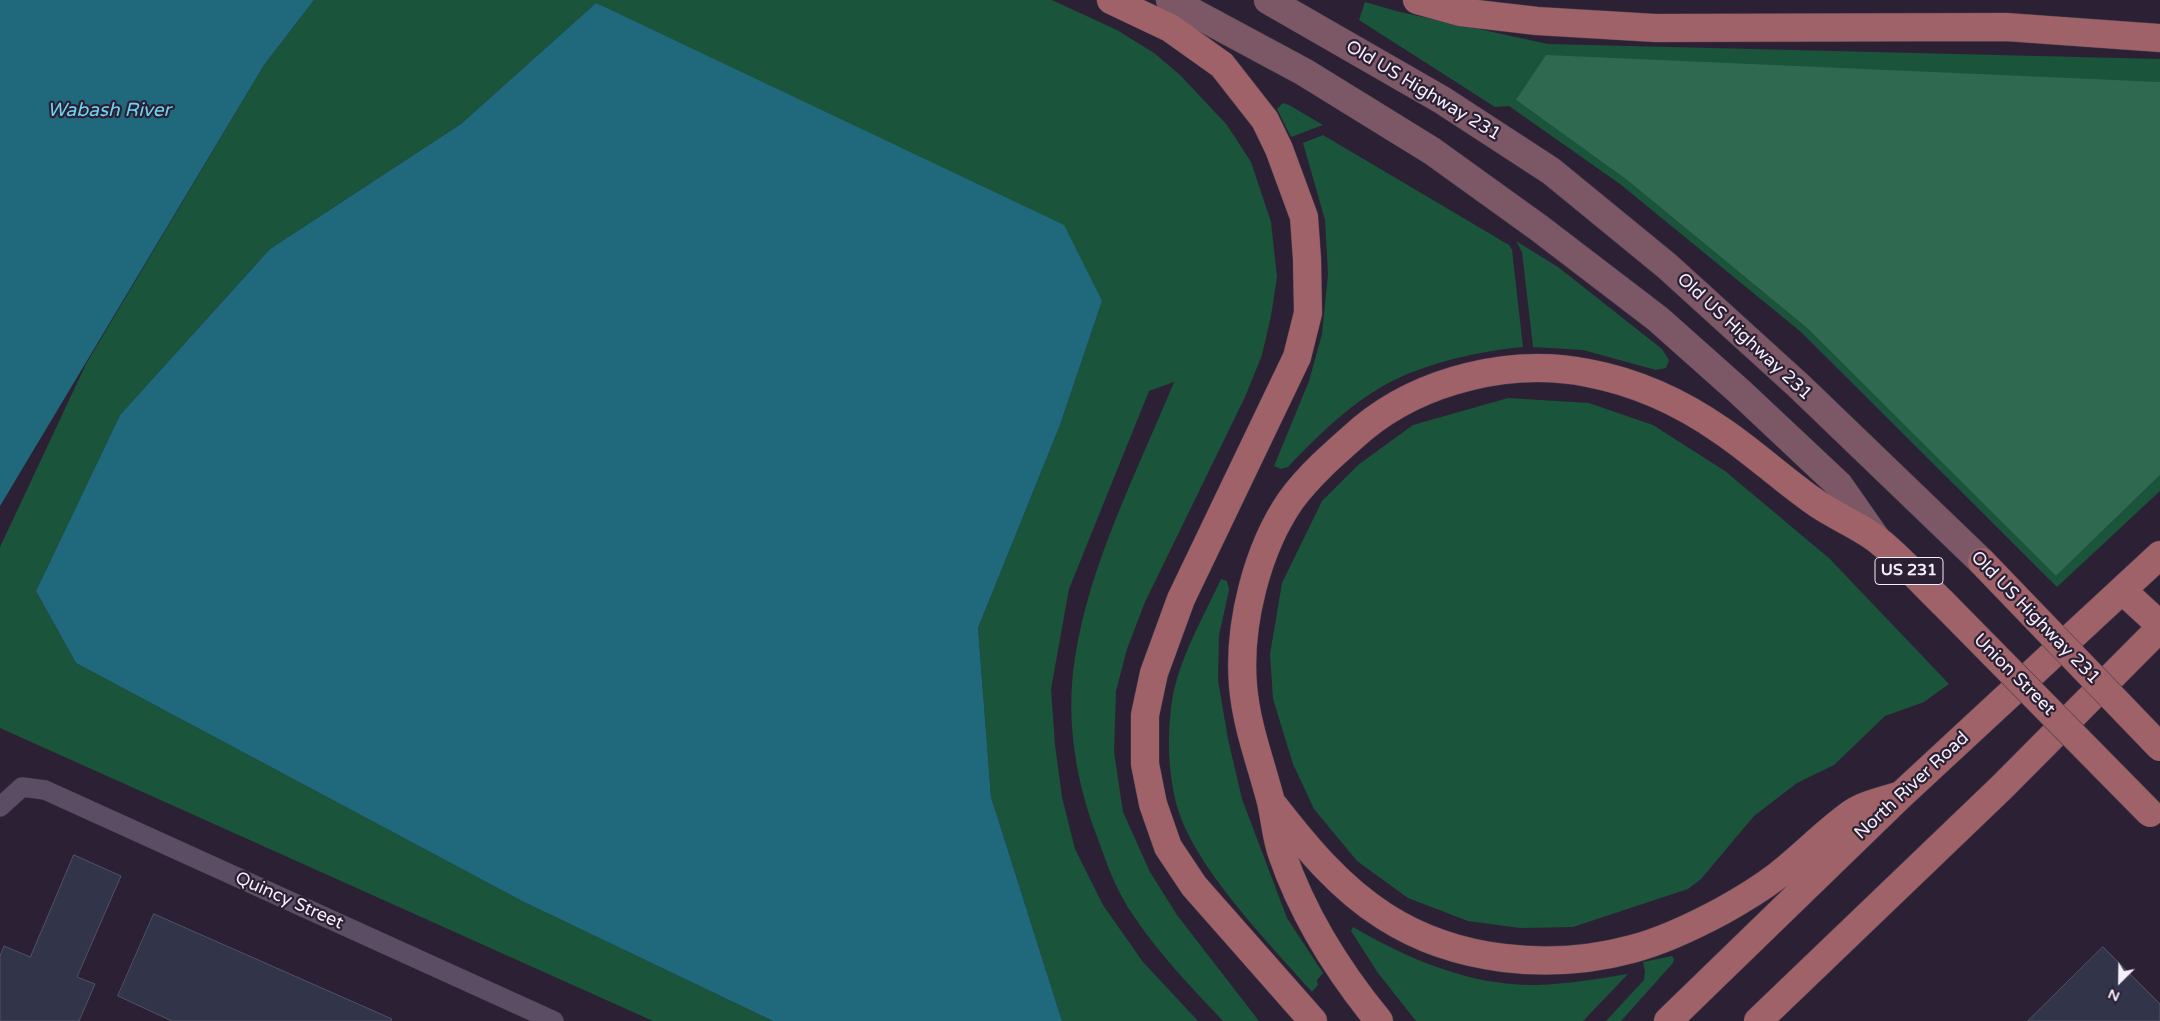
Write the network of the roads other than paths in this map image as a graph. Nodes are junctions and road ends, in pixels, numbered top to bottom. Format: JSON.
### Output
{"nodes":[{"id":1,"x":1111,"y":0,"type":"edge"},
{"id":2,"x":1170,"y":0,"type":"edge"},
{"id":3,"x":1268,"y":0,"type":"edge"},
{"id":4,"x":1417,"y":0,"type":"edge"},
{"id":5,"x":2160,"y":21,"type":"edge"},
{"id":6,"x":2006,"y":27,"type":"junction"},
{"id":7,"x":2160,"y":38,"type":"edge"},
{"id":8,"x":1876,"y":538,"type":"junction"},
{"id":9,"x":2160,"y":555,"type":"edge"},
{"id":10,"x":2123,"y":591,"type":"junction"},
{"id":11,"x":2160,"y":627,"type":"edge"},
{"id":12,"x":2160,"y":747,"type":"edge"},
{"id":13,"x":1901,"y":795,"type":"junction"},
{"id":14,"x":1271,"y":802,"type":"junction"},
{"id":15,"x":0,"y":807,"type":"edge"},
{"id":16,"x":2155,"y":818,"type":"edge"},
{"id":17,"x":554,"y":1021,"type":"edge"},
{"id":18,"x":1314,"y":1021,"type":"edge"},
{"id":19,"x":1379,"y":1021,"type":"edge"},
{"id":20,"x":1668,"y":1021,"type":"edge"},
{"id":21,"x":1758,"y":1021,"type":"edge"}],
"edges":[{"from":1,"to":18,"type":"main road"},
{"from":2,"to":8,"type":"main road"},
{"from":3,"to":12,"type":"main road","name":"Old US Highway 231","bridge":true},
{"from":4,"to":6,"type":"main road"},
{"from":5,"to":6,"type":"main road"},
{"from":6,"to":7,"type":"main road"},
{"from":8,"to":14,"type":"main road","name":"Union Street"},
{"from":8,"to":16,"type":"main road","name":"Union Street","number":"US 231","bridge":true},
{"from":9,"to":10,"type":"main road","name":"North River Road"},
{"from":10,"to":11,"type":"main road"},
{"from":10,"to":13,"type":"main road","name":"North River Road"},
{"from":11,"to":21,"type":"main road"},
{"from":13,"to":14,"type":"main road"},
{"from":13,"to":20,"type":"main road","name":"North River Road"},
{"from":14,"to":19,"type":"main road","name":"Union Street"},
{"from":15,"to":17,"type":"lane","name":"Quincy Street"}]}
